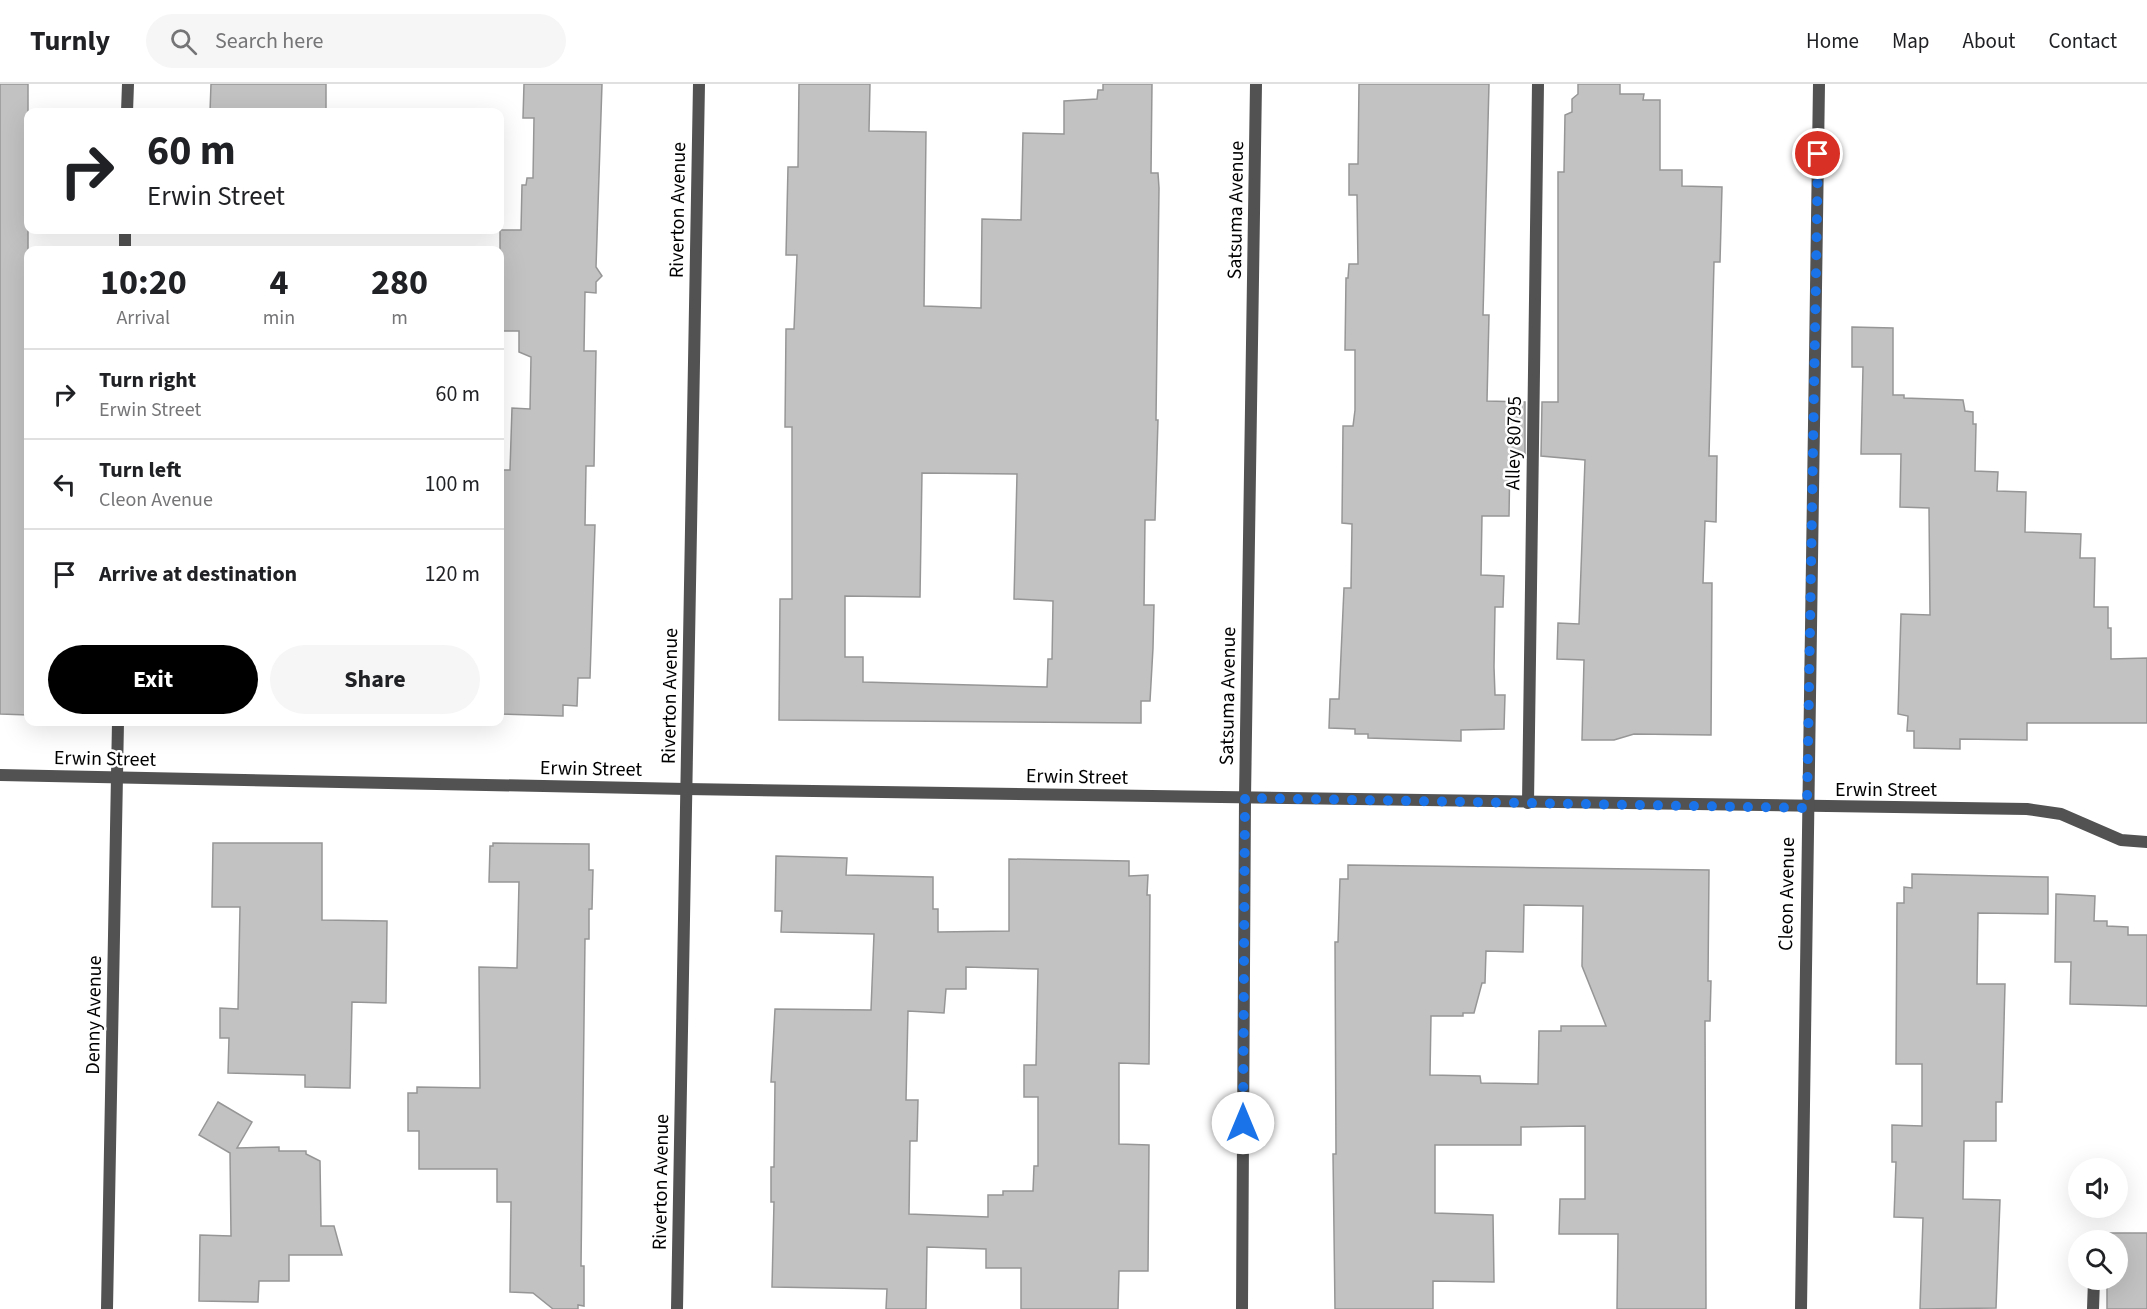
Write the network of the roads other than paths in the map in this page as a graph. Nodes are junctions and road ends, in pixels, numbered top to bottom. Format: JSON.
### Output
{"nodes":[{"id":1,"x":128,"y":84,"type":"edge"},
{"id":2,"x":699,"y":84,"type":"edge"},
{"id":3,"x":1256,"y":84,"type":"edge"},
{"id":4,"x":1538,"y":84,"type":"edge"},
{"id":5,"x":1819,"y":84,"type":"edge"},
{"id":6,"x":127,"y":108,"type":"edge"},
{"id":7,"x":118,"y":726,"type":"edge"},
{"id":8,"x":0,"y":775,"type":"edge"},
{"id":9,"x":117,"y":778,"type":"junction"},
{"id":10,"x":686,"y":789,"type":"junction"},
{"id":11,"x":1245,"y":798,"type":"junction"},
{"id":12,"x":1528,"y":803,"type":"junction"},
{"id":13,"x":1807,"y":808,"type":"junction"},
{"id":14,"x":2147,"y":842,"type":"edge"},
{"id":15,"x":2094,"y":1290,"type":"edge"},
{"id":16,"x":108,"y":1309,"type":"edge"},
{"id":17,"x":677,"y":1309,"type":"edge"},
{"id":18,"x":1242,"y":1309,"type":"edge"},
{"id":19,"x":1801,"y":1309,"type":"edge"},
{"id":20,"x":2093,"y":1309,"type":"edge"}],
"edges":[{"from":1,"to":6,"type":"street"},
{"from":2,"to":10,"type":"street","name":"Riverton Avenue"},
{"from":3,"to":11,"type":"street","name":"Satsuma Avenue"},
{"from":4,"to":12,"type":"street","name":"Alley 80795"},
{"from":5,"to":13,"type":"street","name":"Cleon Avenue"},
{"from":7,"to":9,"type":"street","name":"Denny Avenue"},
{"from":8,"to":9,"type":"street","name":"Erwin Street"},
{"from":9,"to":10,"type":"street","name":"Erwin Street"},
{"from":9,"to":16,"type":"street","name":"Denny Avenue"},
{"from":10,"to":11,"type":"street","name":"Erwin Street"},
{"from":10,"to":17,"type":"street","name":"Riverton Avenue"},
{"from":11,"to":12,"type":"street","name":"Erwin Street"},
{"from":11,"to":18,"type":"street","name":"Satsuma Avenue"},
{"from":12,"to":13,"type":"street","name":"Erwin Street"},
{"from":13,"to":14,"type":"street","name":"Erwin Street"},
{"from":13,"to":19,"type":"street","name":"Cleon Avenue"},
{"from":15,"to":20,"type":"street"}]}
